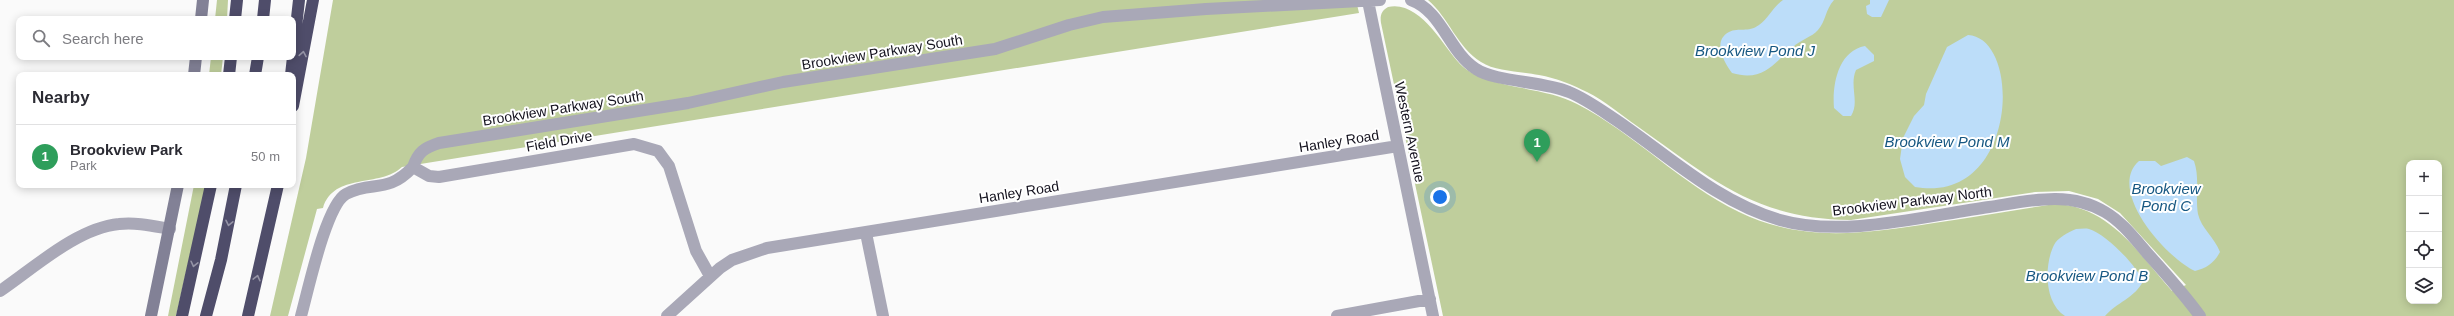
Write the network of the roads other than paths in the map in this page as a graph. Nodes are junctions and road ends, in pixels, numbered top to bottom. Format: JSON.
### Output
{"nodes":[{"id":1,"x":203,"y":0,"type":"edge"},
{"id":2,"x":265,"y":0,"type":"edge"},
{"id":3,"x":300,"y":0,"type":"edge"},
{"id":4,"x":312,"y":0,"type":"edge"},
{"id":5,"x":1368,"y":0,"type":"edge"},
{"id":6,"x":1380,"y":0,"type":"edge"},
{"id":7,"x":1411,"y":0,"type":"edge"},
{"id":8,"x":237,"y":1,"type":"edge"},
{"id":9,"x":201,"y":16,"type":"edge"},
{"id":10,"x":235,"y":16,"type":"edge"},
{"id":11,"x":263,"y":16,"type":"edge"},
{"id":12,"x":296,"y":32,"type":"edge"},
{"id":13,"x":196,"y":60,"type":"edge"},
{"id":14,"x":231,"y":60,"type":"edge"},
{"id":15,"x":258,"y":60,"type":"edge"},
{"id":16,"x":292,"y":60,"type":"edge"},
{"id":17,"x":194,"y":72,"type":"edge"},
{"id":18,"x":229,"y":72,"type":"edge"},
{"id":19,"x":256,"y":72,"type":"edge"},
{"id":20,"x":290,"y":72,"type":"edge"},
{"id":21,"x":296,"y":89,"type":"edge"},
{"id":22,"x":1398,"y":146,"type":"junction"},
{"id":23,"x":413,"y":167,"type":"junction"},
{"id":24,"x":177,"y":188,"type":"edge"},
{"id":25,"x":210,"y":188,"type":"edge"},
{"id":26,"x":235,"y":188,"type":"edge"},
{"id":27,"x":278,"y":188,"type":"edge"},
{"id":28,"x":170,"y":229,"type":"junction"},
{"id":29,"x":866,"y":233,"type":"junction"},
{"id":30,"x":710,"y":276,"type":"junction"},
{"id":31,"x":0,"y":291,"type":"edge"},
{"id":32,"x":1430,"y":299,"type":"junction"},
{"id":33,"x":151,"y":316,"type":"edge"},
{"id":34,"x":182,"y":316,"type":"edge"},
{"id":35,"x":206,"y":316,"type":"edge"},
{"id":36,"x":248,"y":316,"type":"edge"},
{"id":37,"x":302,"y":316,"type":"edge"},
{"id":38,"x":667,"y":316,"type":"edge"},
{"id":39,"x":883,"y":316,"type":"edge"},
{"id":40,"x":1338,"y":316,"type":"edge"},
{"id":41,"x":1433,"y":316,"type":"edge"},
{"id":42,"x":2200,"y":316,"type":"edge"}],
"edges":[{"from":1,"to":9,"type":"street"},
{"from":2,"to":11,"type":"highway"},
{"from":3,"to":12,"type":"highway"},
{"from":21,"to":4,"type":"highway","one_way":true},
{"from":5,"to":6,"type":"street"},
{"from":5,"to":22,"type":"street","name":"Western Avenue"},
{"from":5,"to":23,"type":"street","name":"Brookview Parkway South"},
{"from":7,"to":42,"type":"street","name":"Brookview Parkway North"},
{"from":8,"to":10,"type":"highway"},
{"from":13,"to":17,"type":"street"},
{"from":14,"to":18,"type":"highway"},
{"from":15,"to":19,"type":"highway"},
{"from":16,"to":20,"type":"highway"},
{"from":22,"to":29,"type":"street","name":"Hanley Road"},
{"from":22,"to":32,"type":"street","name":"Western Avenue"},
{"from":23,"to":30,"type":"street","name":"Field Drive"},
{"from":23,"to":37,"type":"street"},
{"from":24,"to":28,"type":"street"},
{"from":25,"to":34,"type":"highway","one_way":true},
{"from":26,"to":35,"type":"highway","one_way":true},
{"from":36,"to":27,"type":"highway","one_way":true},
{"from":28,"to":31,"type":"street"},
{"from":28,"to":33,"type":"street"},
{"from":29,"to":30,"type":"street","name":"Hanley Road"},
{"from":29,"to":39,"type":"street"},
{"from":30,"to":38,"type":"street","name":"Hanley Road"},
{"from":32,"to":40,"type":"street"},
{"from":32,"to":41,"type":"street","name":"Western Avenue"}]}
